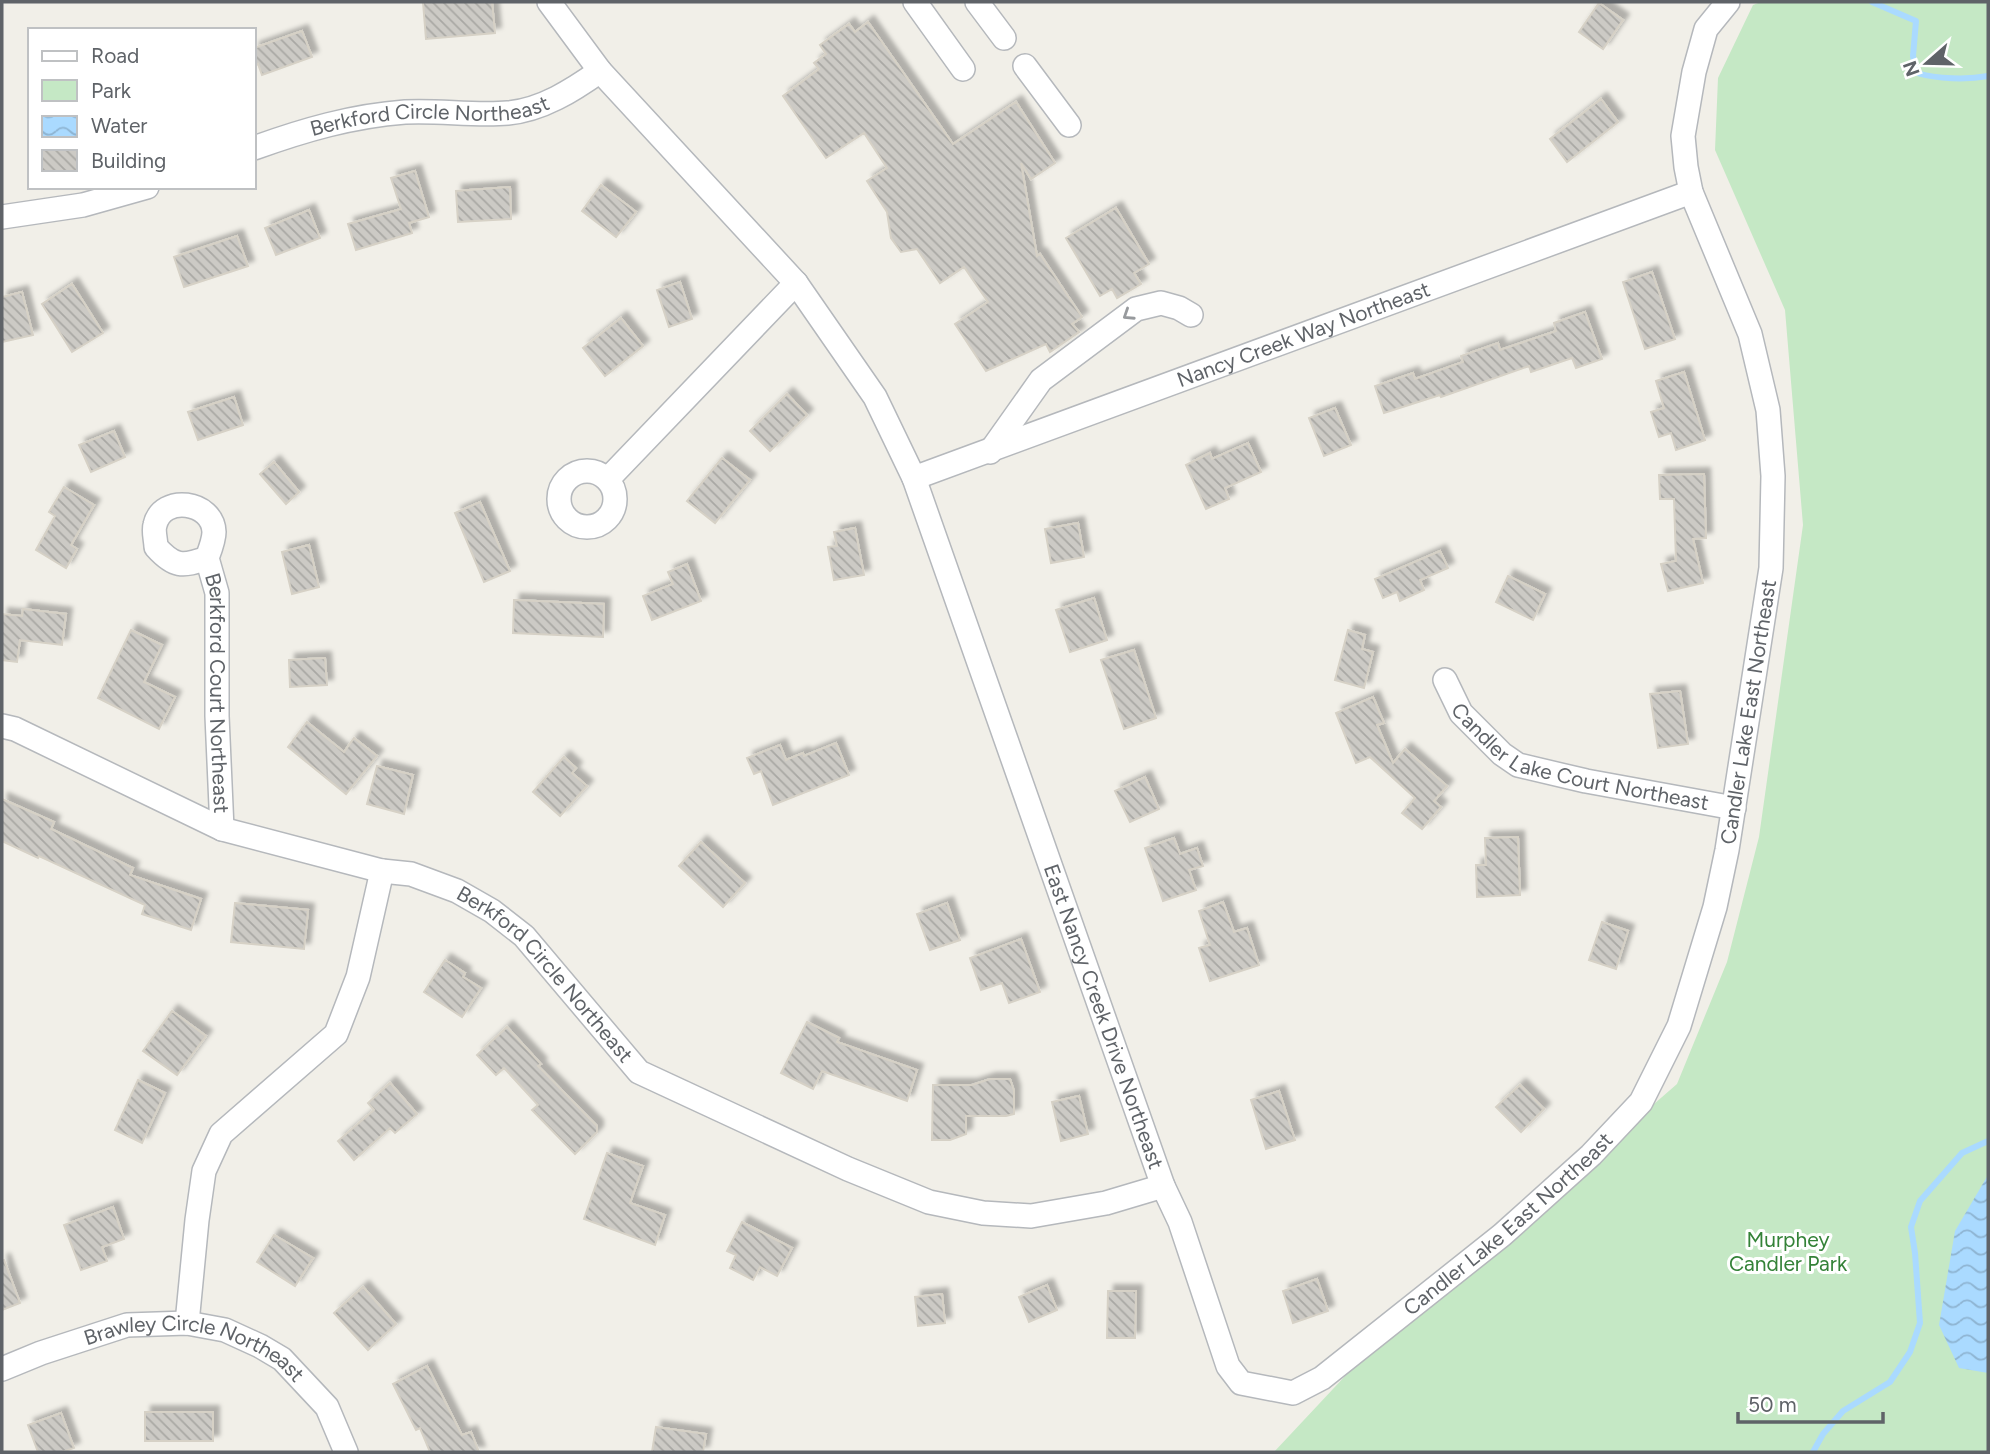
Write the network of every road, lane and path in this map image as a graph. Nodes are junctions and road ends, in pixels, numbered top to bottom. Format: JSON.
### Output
{"nodes":[{"id":1,"x":549,"y":2,"type":"edge"},
{"id":2,"x":915,"y":2,"type":"edge"},
{"id":3,"x":977,"y":2,"type":"edge"},
{"id":4,"x":1728,"y":2,"type":"edge"},
{"id":5,"x":1004,"y":38,"type":"dead end"},
{"id":6,"x":1025,"y":66,"type":"dead end"},
{"id":7,"x":963,"y":69,"type":"dead end"},
{"id":8,"x":600,"y":71,"type":"junction"},
{"id":9,"x":1069,"y":125,"type":"dead end"},
{"id":10,"x":256,"y":147,"type":"edge"},
{"id":11,"x":139,"y":189,"type":"edge"},
{"id":12,"x":1691,"y":192,"type":"junction"},
{"id":13,"x":2,"y":218,"type":"edge"},
{"id":14,"x":796,"y":283,"type":"junction"},
{"id":15,"x":1191,"y":315,"type":"dead end"},
{"id":16,"x":990,"y":452,"type":"junction"},
{"id":17,"x":914,"y":478,"type":"junction"},
{"id":18,"x":608,"y":480,"type":"dead end"},
{"id":19,"x":207,"y":558,"type":"dead end"},
{"id":20,"x":1445,"y":680,"type":"dead end"},
{"id":21,"x":2,"y":726,"type":"edge"},
{"id":22,"x":1734,"y":808,"type":"junction"},
{"id":23,"x":222,"y":828,"type":"junction"},
{"id":24,"x":382,"y":871,"type":"junction"},
{"id":25,"x":1163,"y":1186,"type":"junction"},
{"id":26,"x":1394,"y":1321,"type":"joint"},
{"id":27,"x":187,"y":1323,"type":"junction"},
{"id":28,"x":2,"y":1369,"type":"edge"},
{"id":29,"x":346,"y":1452,"type":"edge"}],
"edges":[{"from":1,"to":8,"type":"street"},
{"from":2,"to":7,"type":"street"},
{"from":3,"to":5,"type":"street"},
{"from":4,"to":12,"type":"street","name":"Candler Lake East Northeast"},
{"from":6,"to":9,"type":"street"},
{"from":8,"to":10,"type":"street","name":"Berkford Circle Northeast"},
{"from":8,"to":14,"type":"street"},
{"from":11,"to":13,"type":"street"},
{"from":12,"to":16,"type":"street","name":"Nancy Creek Way Northeast"},
{"from":12,"to":22,"type":"street","name":"Candler Lake East Northeast"},
{"from":14,"to":17,"type":"street","name":"East Nancy Creek Drive Northeast"},
{"from":14,"to":18,"type":"street"},
{"from":15,"to":16,"type":"street","one_way":true},
{"from":16,"to":17,"type":"street","name":"Nancy Creek Way Northeast"},
{"from":17,"to":25,"type":"street","name":"East Nancy Creek Drive Northeast"},
{"from":19,"to":23,"type":"street","name":"Berkford Court Northeast"},
{"from":20,"to":22,"type":"street","name":"Candler Lake Court Northeast"},
{"from":21,"to":23,"type":"street","name":"Berkford Circle Northeast"},
{"from":22,"to":26,"type":"street","name":"Candler Lake East Northeast"},
{"from":23,"to":24,"type":"street","name":"Berkford Circle Northeast"},
{"from":24,"to":25,"type":"street","name":"Berkford Circle Northeast"},
{"from":24,"to":27,"type":"street"},
{"from":25,"to":26,"type":"street","name":"East Nancy Creek Drive Northeast"},
{"from":27,"to":28,"type":"street","name":"Brawley Circle Northeast"},
{"from":27,"to":29,"type":"street","name":"Brawley Circle Northeast"}]}
